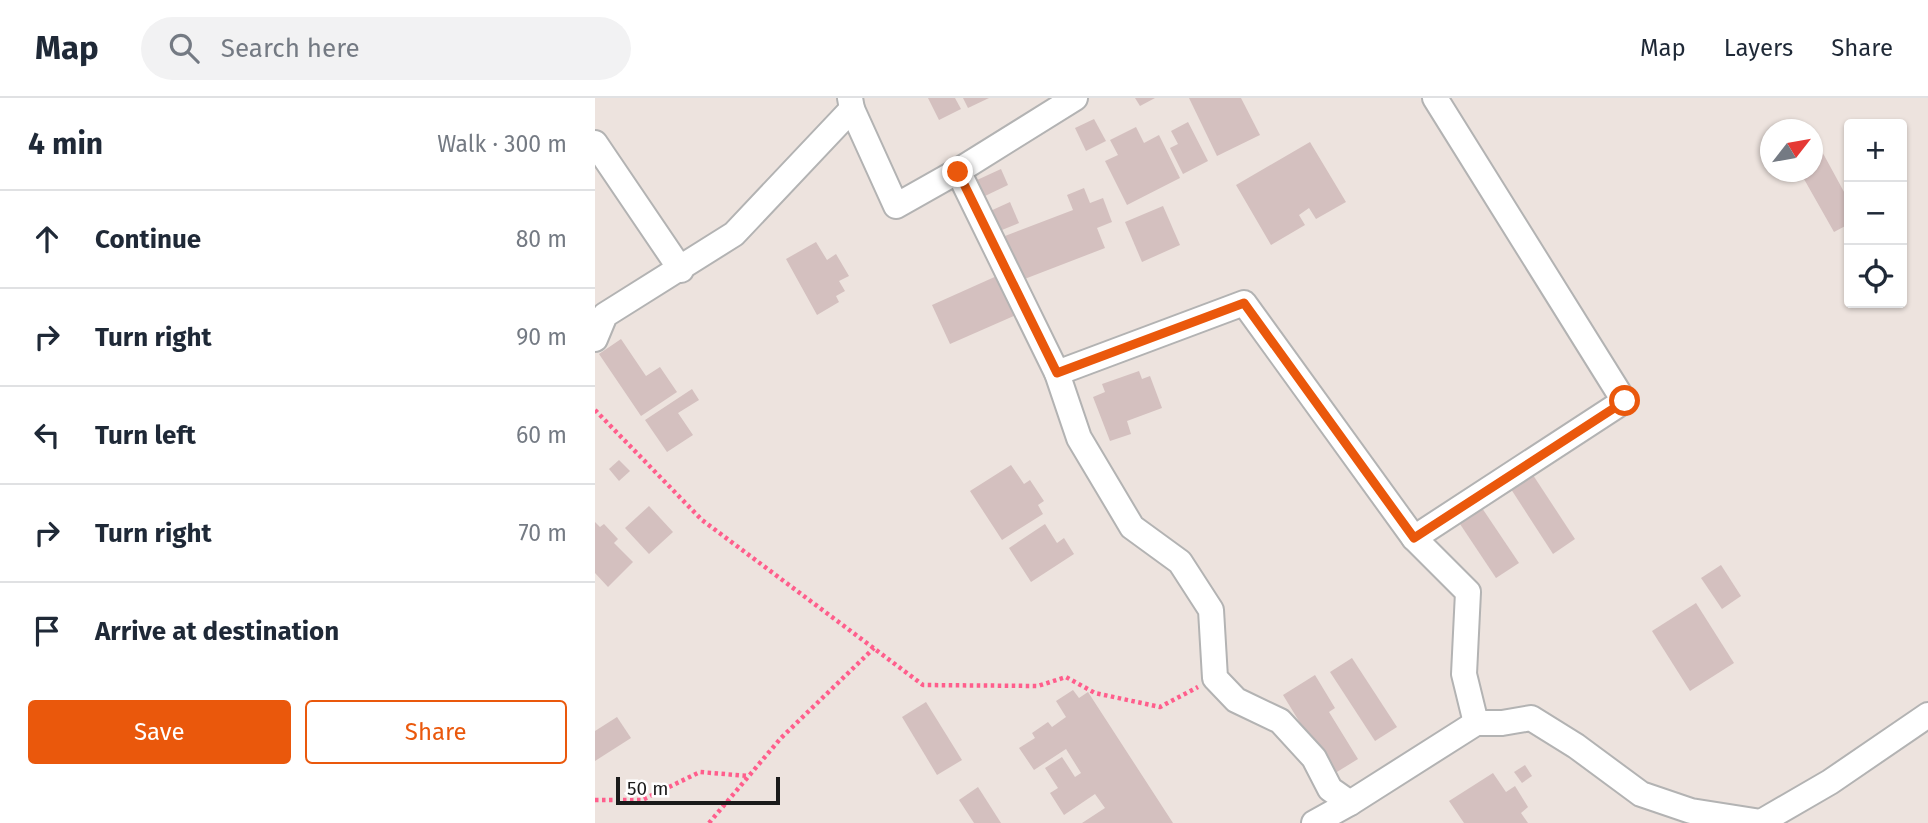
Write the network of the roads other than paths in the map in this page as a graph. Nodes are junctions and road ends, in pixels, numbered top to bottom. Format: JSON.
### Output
{"nodes":[{"id":1,"x":1075,"y":98,"type":"edge"},
{"id":2,"x":1435,"y":98,"type":"edge"},
{"id":3,"x":851,"y":103,"type":"edge"},
{"id":4,"x":595,"y":142,"type":"edge"},
{"id":5,"x":958,"y":172,"type":"junction"},
{"id":6,"x":681,"y":270,"type":"junction"},
{"id":7,"x":595,"y":339,"type":"edge"},
{"id":8,"x":1057,"y":373,"type":"junction"},
{"id":9,"x":1414,"y":538,"type":"junction"},
{"id":10,"x":1928,"y":715,"type":"edge"},
{"id":11,"x":1476,"y":723,"type":"junction"},
{"id":12,"x":1350,"y":803,"type":"junction"},
{"id":13,"x":1761,"y":822,"type":"edge"},
{"id":14,"x":1314,"y":823,"type":"edge"}],
"edges":[{"from":1,"to":5,"type":"street"},
{"from":2,"to":9,"type":"street"},
{"from":3,"to":5,"type":"street"},
{"from":3,"to":6,"type":"street"},
{"from":4,"to":6,"type":"street"},
{"from":5,"to":8,"type":"street"},
{"from":6,"to":7,"type":"street"},
{"from":8,"to":9,"type":"street"},
{"from":8,"to":12,"type":"street"},
{"from":9,"to":11,"type":"street"},
{"from":10,"to":13,"type":"street"},
{"from":11,"to":12,"type":"street"},
{"from":11,"to":13,"type":"street"},
{"from":12,"to":14,"type":"street"}]}
